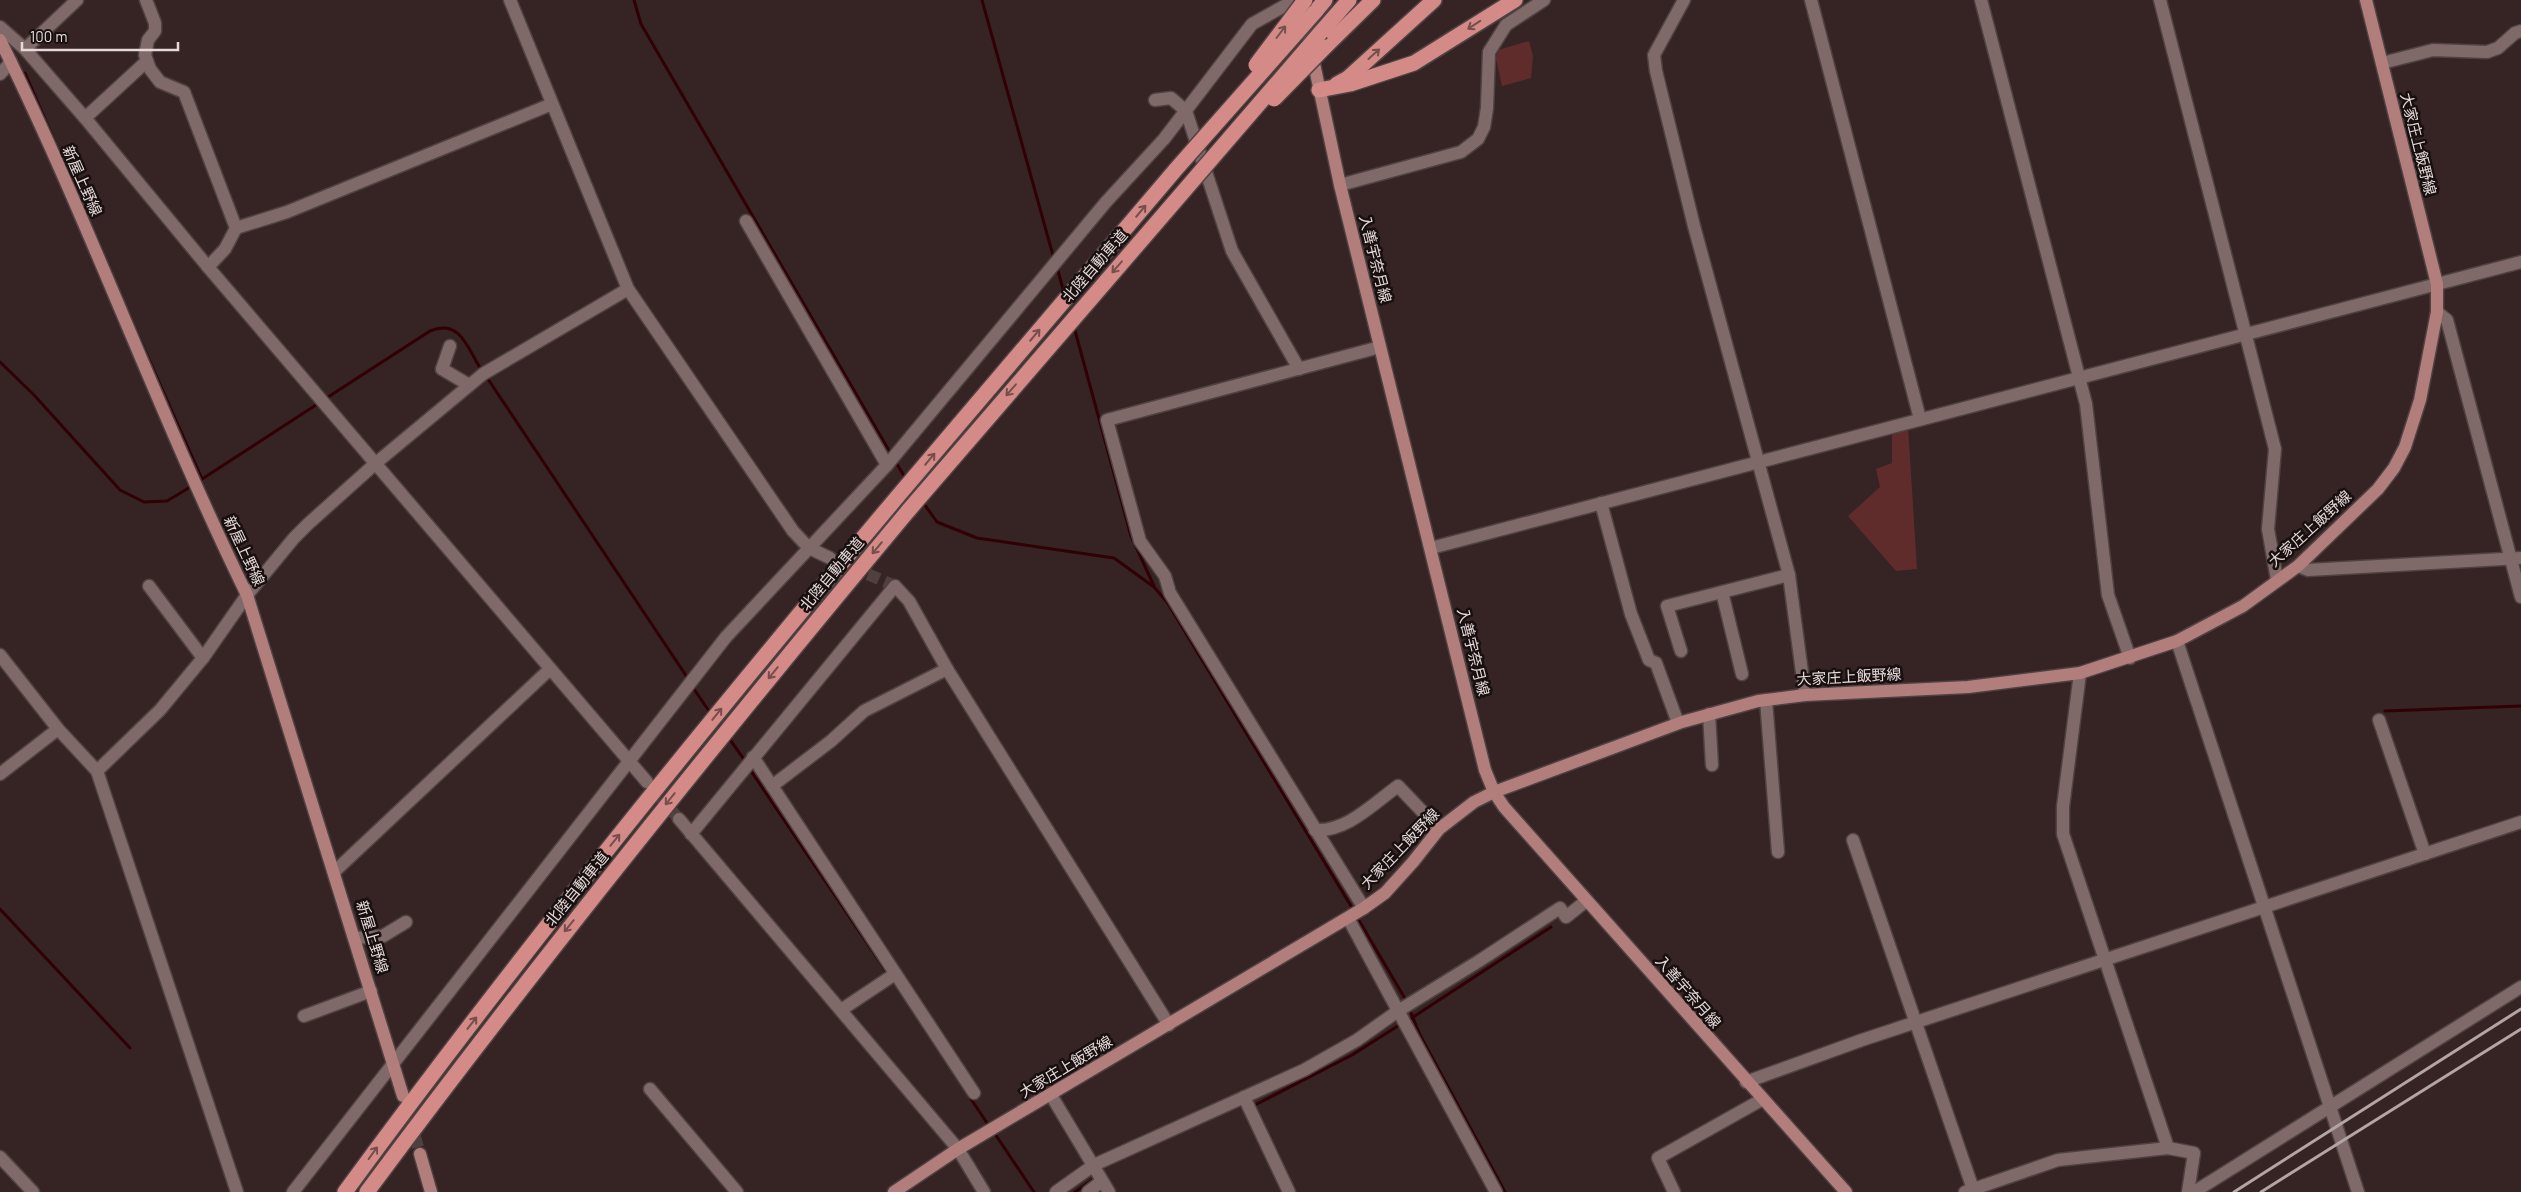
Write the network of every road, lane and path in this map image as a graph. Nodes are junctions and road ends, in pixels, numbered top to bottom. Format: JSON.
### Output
{"nodes":[{"id":1,"x":77,"y":0,"type":"edge"},
{"id":2,"x":146,"y":0,"type":"edge"},
{"id":3,"x":510,"y":0,"type":"edge"},
{"id":4,"x":1295,"y":0,"type":"edge"},
{"id":5,"x":1300,"y":0,"type":"edge"},
{"id":6,"x":1325,"y":0,"type":"edge"},
{"id":7,"x":1349,"y":0,"type":"edge"},
{"id":8,"x":1373,"y":0,"type":"edge"},
{"id":9,"x":1434,"y":0,"type":"edge"},
{"id":10,"x":1515,"y":0,"type":"edge"},
{"id":11,"x":1544,"y":0,"type":"edge"},
{"id":12,"x":1684,"y":0,"type":"edge"},
{"id":13,"x":1811,"y":0,"type":"edge"},
{"id":14,"x":1981,"y":0,"type":"edge"},
{"id":15,"x":2160,"y":0,"type":"edge"},
{"id":16,"x":2366,"y":0,"type":"edge"},
{"id":17,"x":1310,"y":6,"type":"edge"},
{"id":18,"x":0,"y":27,"type":"edge"},
{"id":19,"x":2521,"y":32,"type":"edge"},
{"id":20,"x":0,"y":40,"type":"edge"},
{"id":21,"x":25,"y":49,"type":"junction"},
{"id":22,"x":148,"y":61,"type":"junction"},
{"id":23,"x":11,"y":62,"type":"junction"},
{"id":24,"x":2382,"y":63,"type":"junction"},
{"id":25,"x":0,"y":74,"type":"edge"},
{"id":26,"x":1319,"y":90,"type":"junction"},
{"id":27,"x":1154,"y":100,"type":"dead end"},
{"id":28,"x":552,"y":104,"type":"junction"},
{"id":29,"x":1186,"y":112,"type":"junction"},
{"id":30,"x":85,"y":118,"type":"junction"},
{"id":31,"x":1340,"y":184,"type":"junction"},
{"id":32,"x":1185,"y":187,"type":"junction"},
{"id":33,"x":746,"y":221,"type":"dead end"},
{"id":34,"x":236,"y":228,"type":"junction"},
{"id":35,"x":2521,"y":262,"type":"edge"},
{"id":36,"x":208,"y":267,"type":"junction"},
{"id":37,"x":2437,"y":284,"type":"junction"},
{"id":38,"x":628,"y":289,"type":"junction"},
{"id":39,"x":2437,"y":312,"type":"junction"},
{"id":40,"x":2246,"y":333,"type":"junction"},
{"id":41,"x":450,"y":346,"type":"dead end"},
{"id":42,"x":1380,"y":347,"type":"junction"},
{"id":43,"x":1299,"y":369,"type":"junction"},
{"id":44,"x":2079,"y":377,"type":"junction"},
{"id":45,"x":469,"y":385,"type":"junction"},
{"id":46,"x":1920,"y":419,"type":"junction"},
{"id":47,"x":1760,"y":461,"type":"junction"},
{"id":48,"x":376,"y":463,"type":"junction"},
{"id":49,"x":887,"y":465,"type":"junction"},
{"id":50,"x":1601,"y":503,"type":"junction"},
{"id":51,"x":809,"y":548,"type":"junction"},
{"id":52,"x":1430,"y":548,"type":"junction"},
{"id":53,"x":830,"y":558,"type":"tunnel mouth"},
{"id":54,"x":2516,"y":559,"type":"edge"},
{"id":55,"x":2298,"y":566,"type":"junction"},
{"id":56,"x":1789,"y":575,"type":"junction"},
{"id":57,"x":2277,"y":580,"type":"junction"},
{"id":58,"x":149,"y":586,"type":"dead end"},
{"id":59,"x":1722,"y":592,"type":"junction"},
{"id":60,"x":247,"y":595,"type":"junction"},
{"id":61,"x":2521,"y":597,"type":"edge"},
{"id":62,"x":2177,"y":641,"type":"junction"},
{"id":63,"x":1681,"y":651,"type":"dead end"},
{"id":64,"x":0,"y":655,"type":"edge"},
{"id":65,"x":203,"y":658,"type":"junction"},
{"id":66,"x":2130,"y":658,"type":"junction"},
{"id":67,"x":550,"y":668,"type":"junction"},
{"id":68,"x":947,"y":669,"type":"junction"},
{"id":69,"x":2080,"y":673,"type":"junction"},
{"id":70,"x":1742,"y":674,"type":"dead end"},
{"id":71,"x":1805,"y":695,"type":"junction"},
{"id":72,"x":1766,"y":700,"type":"junction"},
{"id":73,"x":1710,"y":714,"type":"junction"},
{"id":74,"x":2379,"y":720,"type":"dead end"},
{"id":75,"x":1678,"y":723,"type":"junction"},
{"id":76,"x":58,"y":729,"type":"junction"},
{"id":77,"x":753,"y":757,"type":"junction"},
{"id":78,"x":629,"y":760,"type":"junction"},
{"id":79,"x":1712,"y":765,"type":"dead end"},
{"id":80,"x":97,"y":771,"type":"junction"},
{"id":81,"x":0,"y":774,"type":"edge"},
{"id":82,"x":647,"y":782,"type":"tunnel mouth"},
{"id":83,"x":772,"y":786,"type":"junction"},
{"id":84,"x":1494,"y":792,"type":"junction"},
{"id":85,"x":678,"y":818,"type":"tunnel mouth"},
{"id":86,"x":2521,"y":822,"type":"edge"},
{"id":87,"x":1439,"y":829,"type":"junction"},
{"id":88,"x":1315,"y":830,"type":"junction"},
{"id":89,"x":691,"y":834,"type":"junction"},
{"id":90,"x":1853,"y":840,"type":"dead end"},
{"id":91,"x":1778,"y":852,"type":"dead end"},
{"id":92,"x":2425,"y":854,"type":"junction"},
{"id":93,"x":334,"y":872,"type":"junction"},
{"id":94,"x":1586,"y":900,"type":"junction"},
{"id":95,"x":1364,"y":908,"type":"junction"},
{"id":96,"x":2264,"y":908,"type":"junction"},
{"id":97,"x":1348,"y":918,"type":"junction"},
{"id":98,"x":406,"y":922,"type":"dead end"},
{"id":99,"x":355,"y":938,"type":"junction"},
{"id":100,"x":2105,"y":962,"type":"junction"},
{"id":101,"x":895,"y":974,"type":"junction"},
{"id":102,"x":2521,"y":987,"type":"edge"},
{"id":103,"x":371,"y":991,"type":"junction"},
{"id":104,"x":841,"y":1010,"type":"junction"},
{"id":105,"x":1398,"y":1010,"type":"junction"},
{"id":106,"x":304,"y":1016,"type":"dead end"},
{"id":107,"x":1917,"y":1022,"type":"junction"},
{"id":108,"x":1169,"y":1025,"type":"junction"},
{"id":109,"x":394,"y":1062,"type":"junction"},
{"id":110,"x":1746,"y":1082,"type":"junction"},
{"id":111,"x":650,"y":1089,"type":"dead end"},
{"id":112,"x":974,"y":1093,"type":"dead end"},
{"id":113,"x":1050,"y":1095,"type":"junction"},
{"id":114,"x":404,"y":1096,"type":"tunnel mouth"},
{"id":115,"x":1244,"y":1097,"type":"junction"},
{"id":116,"x":1763,"y":1099,"type":"junction"},
{"id":117,"x":2330,"y":1107,"type":"junction"},
{"id":118,"x":2168,"y":1148,"type":"junction"},
{"id":119,"x":958,"y":1149,"type":"junction"},
{"id":120,"x":420,"y":1154,"type":"tunnel mouth"},
{"id":121,"x":0,"y":1157,"type":"edge"},
{"id":122,"x":1094,"y":1165,"type":"junction"},
{"id":123,"x":1106,"y":1187,"type":"edge"},
{"id":124,"x":1971,"y":1191,"type":"edge"},
{"id":125,"x":33,"y":1192,"type":"edge"},
{"id":126,"x":237,"y":1192,"type":"edge"},
{"id":127,"x":292,"y":1192,"type":"edge"},
{"id":128,"x":344,"y":1192,"type":"edge"},
{"id":129,"x":367,"y":1192,"type":"edge"},
{"id":130,"x":431,"y":1192,"type":"edge"},
{"id":131,"x":737,"y":1192,"type":"edge"},
{"id":132,"x":894,"y":1192,"type":"edge"},
{"id":133,"x":984,"y":1192,"type":"edge"},
{"id":134,"x":1056,"y":1192,"type":"edge"},
{"id":135,"x":1088,"y":1192,"type":"edge"},
{"id":136,"x":1289,"y":1192,"type":"edge"},
{"id":137,"x":1496,"y":1192,"type":"edge"},
{"id":138,"x":1674,"y":1192,"type":"edge"},
{"id":139,"x":1846,"y":1192,"type":"edge"},
{"id":140,"x":2188,"y":1192,"type":"edge"},
{"id":141,"x":2194,"y":1192,"type":"edge"},
{"id":142,"x":2358,"y":1192,"type":"edge"}],
"edges":[{"from":1,"to":21,"type":"street"},
{"from":2,"to":22,"type":"street"},
{"from":3,"to":28,"type":"street"},
{"from":4,"to":29,"type":"street"},
{"from":5,"to":26,"type":"main road","name":"入善宇奈月線"},
{"from":6,"to":17,"type":"highway","name":"北陸自動車道"},
{"from":7,"to":32,"type":"highway","name":"北陸自動車道","bridge":true},
{"from":8,"to":32,"type":"highway","bridge":true},
{"from":26,"to":9,"type":"highway","one_way":true},
{"from":10,"to":26,"type":"highway","one_way":true},
{"from":11,"to":31,"type":"street"},
{"from":12,"to":47,"type":"street"},
{"from":13,"to":46,"type":"street"},
{"from":14,"to":44,"type":"street"},
{"from":15,"to":40,"type":"street"},
{"from":16,"to":24,"type":"main road","name":"大家庄上飯野線"},
{"from":128,"to":17,"type":"highway","name":"北陸自動車道","one_way":true,"bridge":true},
{"from":18,"to":21,"type":"street"},
{"from":19,"to":24,"type":"street"},
{"from":20,"to":23,"type":"main road","name":"新屋上野線"},
{"from":21,"to":30,"type":"street"},
{"from":22,"to":30,"type":"street"},
{"from":22,"to":34,"type":"street"},
{"from":23,"to":25,"type":"street"},
{"from":23,"to":60,"type":"main road","name":"新屋上野線"},
{"from":24,"to":37,"type":"main road","name":"大家庄上飯野線"},
{"from":26,"to":31,"type":"main road","name":"入善宇奈月線"},
{"from":27,"to":29,"type":"street"},
{"from":28,"to":34,"type":"street"},
{"from":28,"to":38,"type":"street"},
{"from":29,"to":43,"type":"street"},
{"from":29,"to":49,"type":"street"},
{"from":30,"to":36,"type":"street"},
{"from":31,"to":42,"type":"main road","name":"入善宇奈月線"},
{"from":32,"to":129,"type":"highway","name":"北陸自動車道","one_way":true,"bridge":true},
{"from":33,"to":49,"type":"street"},
{"from":34,"to":36,"type":"street"},
{"from":35,"to":37,"type":"street"},
{"from":36,"to":48,"type":"street"},
{"from":37,"to":39,"type":"main road","name":"大家庄上飯野線"},
{"from":37,"to":40,"type":"street"},
{"from":38,"to":45,"type":"street"},
{"from":38,"to":51,"type":"street"},
{"from":39,"to":54,"type":"street"},
{"from":39,"to":55,"type":"main road","name":"大家庄上飯野線"},
{"from":40,"to":44,"type":"street"},
{"from":40,"to":57,"type":"street"},
{"from":41,"to":45,"type":"street"},
{"from":42,"to":43,"type":"street"},
{"from":42,"to":52,"type":"main road","name":"入善宇奈月線"},
{"from":43,"to":88,"type":"street"},
{"from":44,"to":46,"type":"street"},
{"from":44,"to":66,"type":"street"},
{"from":45,"to":48,"type":"street"},
{"from":46,"to":47,"type":"street"},
{"from":47,"to":50,"type":"street"},
{"from":47,"to":56,"type":"street"},
{"from":48,"to":60,"type":"street"},
{"from":48,"to":67,"type":"street"},
{"from":49,"to":51,"type":"street"},
{"from":50,"to":52,"type":"street"},
{"from":50,"to":75,"type":"street"},
{"from":51,"to":53,"type":"street"},
{"from":51,"to":78,"type":"street"},
{"from":52,"to":84,"type":"main road","name":"入善宇奈月線"},
{"from":54,"to":55,"type":"street"},
{"from":54,"to":61,"type":"street"},
{"from":55,"to":57,"type":"main road","name":"大家庄上飯野線"},
{"from":56,"to":59,"type":"street"},
{"from":56,"to":71,"type":"street"},
{"from":57,"to":62,"type":"main road","name":"大家庄上飯野線"},
{"from":58,"to":65,"type":"street"},
{"from":59,"to":63,"type":"street"},
{"from":59,"to":70,"type":"street"},
{"from":60,"to":65,"type":"street"},
{"from":60,"to":93,"type":"main road","name":"新屋上野線"},
{"from":62,"to":66,"type":"main road","name":"大家庄上飯野線"},
{"from":62,"to":96,"type":"street"},
{"from":64,"to":76,"type":"street"},
{"from":65,"to":80,"type":"street"},
{"from":66,"to":69,"type":"main road","name":"大家庄上飯野線"},
{"from":67,"to":78,"type":"street"},
{"from":67,"to":93,"type":"street"},
{"from":68,"to":77,"type":"street"},
{"from":68,"to":83,"type":"street"},
{"from":68,"to":108,"type":"street"},
{"from":69,"to":71,"type":"main road","name":"大家庄上飯野線"},
{"from":69,"to":100,"type":"street"},
{"from":71,"to":72,"type":"main road","name":"大家庄上飯野線"},
{"from":72,"to":73,"type":"main road","name":"大家庄上飯野線"},
{"from":72,"to":91,"type":"street"},
{"from":73,"to":75,"type":"main road","name":"大家庄上飯野線"},
{"from":73,"to":79,"type":"street"},
{"from":74,"to":92,"type":"street"},
{"from":75,"to":84,"type":"main road","name":"大家庄上飯野線"},
{"from":76,"to":80,"type":"street"},
{"from":76,"to":81,"type":"street"},
{"from":77,"to":83,"type":"street"},
{"from":77,"to":89,"type":"street"},
{"from":78,"to":82,"type":"street"},
{"from":78,"to":109,"type":"street"},
{"from":80,"to":126,"type":"street"},
{"from":83,"to":101,"type":"street"},
{"from":84,"to":87,"type":"main road","name":"大家庄上飯野線"},
{"from":84,"to":94,"type":"main road","name":"入善宇奈月線"},
{"from":85,"to":89,"type":"street"},
{"from":86,"to":92,"type":"street"},
{"from":87,"to":88,"type":"street"},
{"from":87,"to":95,"type":"main road","name":"大家庄上飯野線"},
{"from":88,"to":95,"type":"street"},
{"from":89,"to":104,"type":"street"},
{"from":90,"to":107,"type":"street"},
{"from":92,"to":96,"type":"street"},
{"from":93,"to":99,"type":"main road","name":"新屋上野線"},
{"from":94,"to":105,"type":"street"},
{"from":94,"to":110,"type":"main road","name":"入善宇奈月線"},
{"from":95,"to":97,"type":"main road","name":"大家庄上飯野線"},
{"from":96,"to":100,"type":"street"},
{"from":96,"to":117,"type":"street"},
{"from":97,"to":105,"type":"street"},
{"from":97,"to":108,"type":"main road","name":"大家庄上飯野線"},
{"from":98,"to":99,"type":"street"},
{"from":99,"to":103,"type":"main road","name":"新屋上野線"},
{"from":100,"to":107,"type":"street"},
{"from":100,"to":118,"type":"street"},
{"from":101,"to":104,"type":"street"},
{"from":101,"to":112,"type":"street"},
{"from":102,"to":117,"type":"street"},
{"from":103,"to":106,"type":"street"},
{"from":103,"to":109,"type":"main road","name":"新屋上野線"},
{"from":104,"to":119,"type":"street"},
{"from":105,"to":115,"type":"street"},
{"from":105,"to":137,"type":"street"},
{"from":107,"to":110,"type":"street"},
{"from":107,"to":124,"type":"street"},
{"from":108,"to":113,"type":"main road","name":"大家庄上飯野線"},
{"from":109,"to":114,"type":"main road","name":"新屋上野線"},
{"from":109,"to":127,"type":"street"},
{"from":110,"to":116,"type":"main road","name":"入善宇奈月線"},
{"from":111,"to":131,"type":"street"},
{"from":113,"to":119,"type":"main road","name":"大家庄上飯野線"},
{"from":113,"to":122,"type":"street"},
{"from":115,"to":122,"type":"street"},
{"from":115,"to":136,"type":"street"},
{"from":116,"to":138,"type":"street"},
{"from":116,"to":139,"type":"main road","name":"入善宇奈月線"},
{"from":117,"to":141,"type":"street"},
{"from":117,"to":142,"type":"street"},
{"from":118,"to":124,"type":"street"},
{"from":118,"to":140,"type":"street"},
{"from":119,"to":132,"type":"main road","name":"大家庄上飯野線"},
{"from":119,"to":133,"type":"street"},
{"from":120,"to":130,"type":"main road"},
{"from":121,"to":125,"type":"street"},
{"from":122,"to":123,"type":"street"},
{"from":122,"to":134,"type":"street"},
{"from":123,"to":135,"type":"street"}]}
